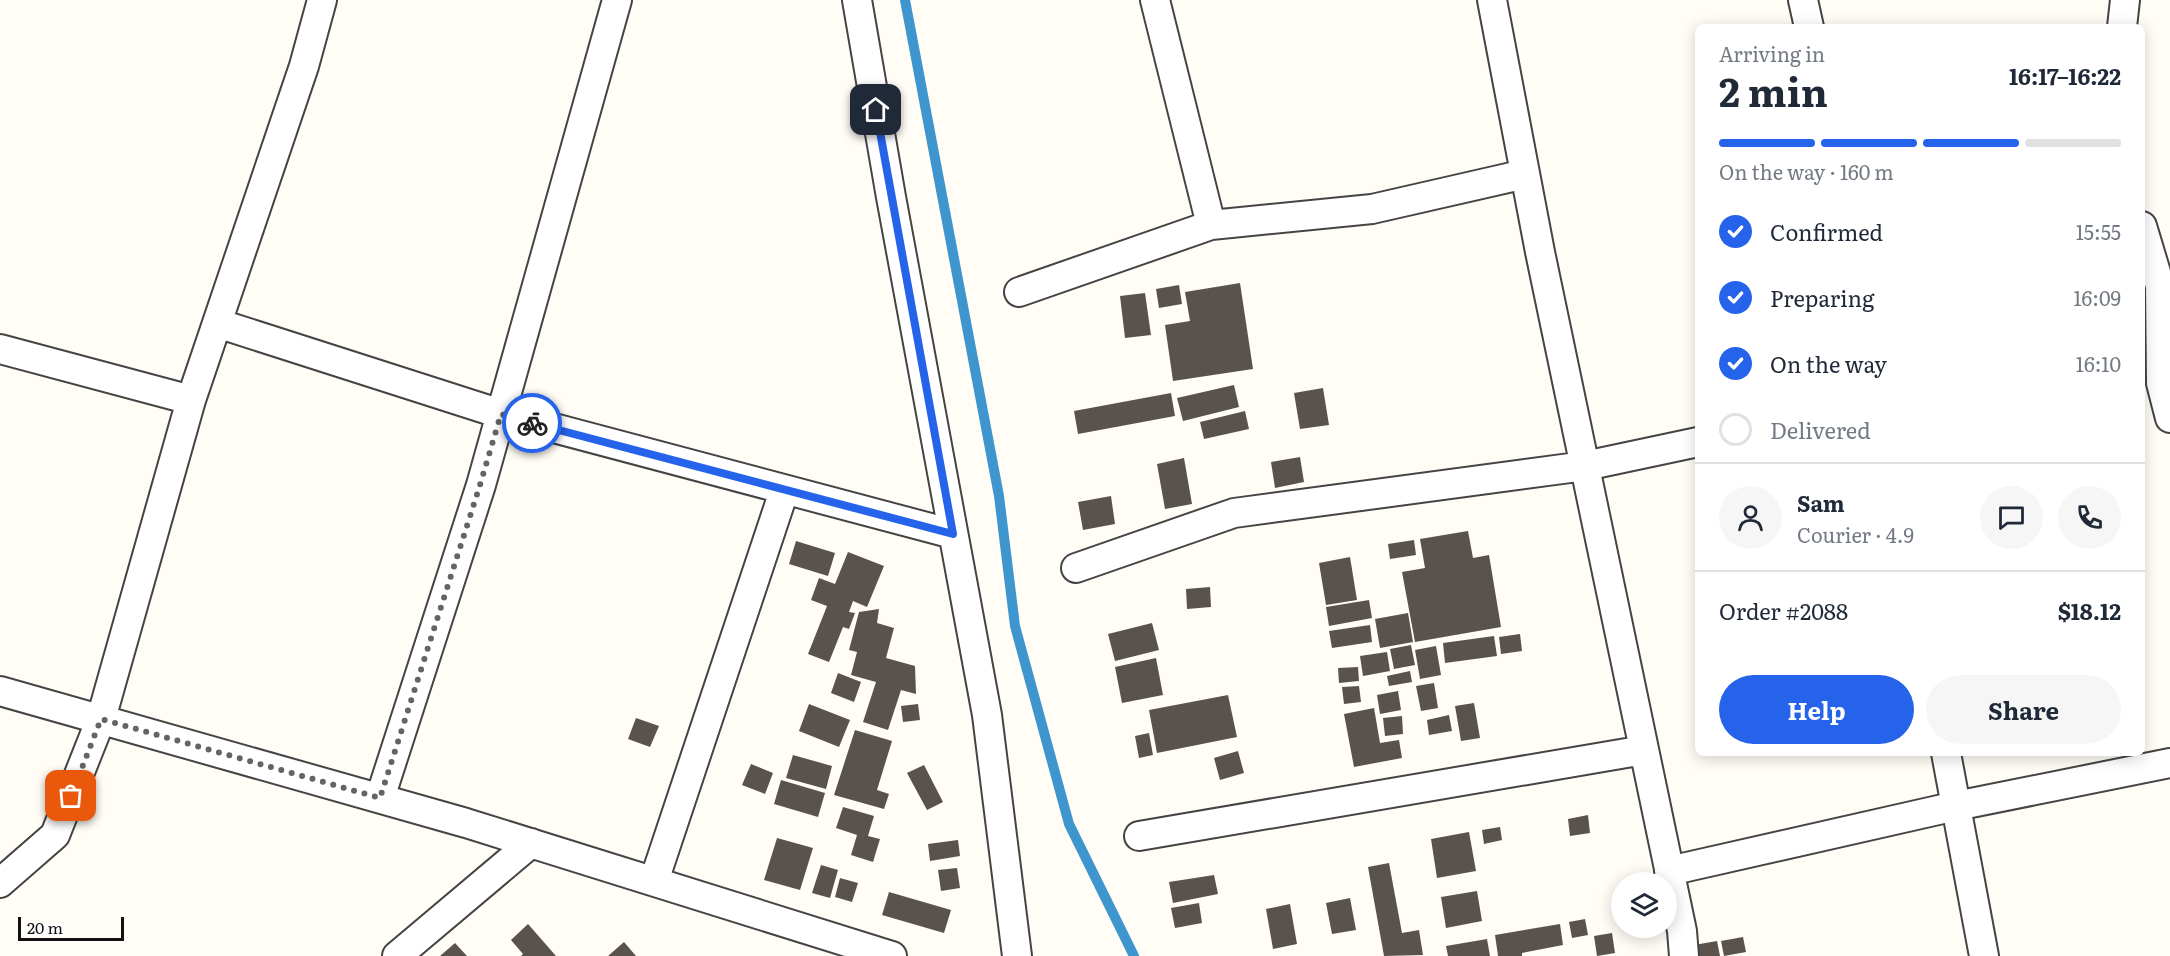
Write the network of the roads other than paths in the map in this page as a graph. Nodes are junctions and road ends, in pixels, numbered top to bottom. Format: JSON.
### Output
{"nodes":[{"id":1,"x":322,"y":0,"type":"edge"},
{"id":2,"x":617,"y":0,"type":"edge"},
{"id":3,"x":857,"y":0,"type":"edge"},
{"id":4,"x":1155,"y":0,"type":"edge"},
{"id":5,"x":1492,"y":0,"type":"edge"},
{"id":6,"x":1803,"y":0,"type":"edge"},
{"id":7,"x":2125,"y":0,"type":"edge"},
{"id":8,"x":1808,"y":24,"type":"edge"},
{"id":9,"x":2122,"y":24,"type":"edge"},
{"id":10,"x":1525,"y":174,"type":"junction"},
{"id":11,"x":1211,"y":225,"type":"junction"},
{"id":12,"x":2145,"y":234,"type":"edge"},
{"id":13,"x":2165,"y":284,"type":"edge"},
{"id":14,"x":1019,"y":292,"type":"dead end"},
{"id":15,"x":218,"y":323,"type":"junction"},
{"id":16,"x":2151,"y":335,"type":"edge"},
{"id":17,"x":0,"y":349,"type":"edge"},
{"id":18,"x":191,"y":400,"type":"junction"},
{"id":19,"x":501,"y":414,"type":"junction"},
{"id":20,"x":2170,"y":418,"type":"edge"},
{"id":21,"x":1695,"y":443,"type":"edge"},
{"id":22,"x":1585,"y":466,"type":"junction"},
{"id":23,"x":784,"y":490,"type":"junction"},
{"id":24,"x":953,"y":534,"type":"junction"},
{"id":25,"x":1076,"y":568,"type":"dead end"},
{"id":26,"x":0,"y":691,"type":"edge"},
{"id":27,"x":101,"y":719,"type":"junction"},
{"id":28,"x":1644,"y":750,"type":"junction"},
{"id":29,"x":1947,"y":756,"type":"edge"},
{"id":30,"x":2170,"y":763,"type":"edge"},
{"id":31,"x":380,"y":798,"type":"junction"},
{"id":32,"x":1956,"y":806,"type":"junction"},
{"id":33,"x":1139,"y":836,"type":"dead end"},
{"id":34,"x":531,"y":843,"type":"junction"},
{"id":35,"x":1669,"y":871,"type":"junction"},
{"id":36,"x":654,"y":881,"type":"junction"},
{"id":37,"x":0,"y":883,"type":"edge"},
{"id":38,"x":828,"y":947,"type":"edge"},
{"id":39,"x":397,"y":956,"type":"edge"},
{"id":40,"x":892,"y":956,"type":"edge"},
{"id":41,"x":1017,"y":956,"type":"edge"},
{"id":42,"x":1684,"y":956,"type":"edge"},
{"id":43,"x":1984,"y":956,"type":"edge"}],
"edges":[{"from":1,"to":15,"type":"street"},
{"from":2,"to":19,"type":"street"},
{"from":3,"to":24,"type":"street"},
{"from":4,"to":11,"type":"street"},
{"from":5,"to":10,"type":"street"},
{"from":6,"to":8,"type":"street"},
{"from":7,"to":9,"type":"street"},
{"from":10,"to":11,"type":"street"},
{"from":10,"to":22,"type":"street"},
{"from":11,"to":14,"type":"street"},
{"from":12,"to":13,"type":"street"},
{"from":13,"to":16,"type":"street"},
{"from":15,"to":18,"type":"street"},
{"from":15,"to":19,"type":"street"},
{"from":16,"to":20,"type":"street"},
{"from":17,"to":18,"type":"street"},
{"from":18,"to":27,"type":"street"},
{"from":19,"to":23,"type":"street"},
{"from":19,"to":31,"type":"street"},
{"from":21,"to":22,"type":"street"},
{"from":22,"to":25,"type":"street"},
{"from":22,"to":28,"type":"street"},
{"from":23,"to":24,"type":"street"},
{"from":23,"to":36,"type":"street"},
{"from":24,"to":41,"type":"street"},
{"from":26,"to":27,"type":"street"},
{"from":27,"to":31,"type":"street"},
{"from":27,"to":37,"type":"street"},
{"from":28,"to":33,"type":"street"},
{"from":28,"to":35,"type":"street"},
{"from":29,"to":32,"type":"street"},
{"from":30,"to":32,"type":"street"},
{"from":31,"to":34,"type":"street"},
{"from":32,"to":35,"type":"street"},
{"from":32,"to":43,"type":"street"},
{"from":34,"to":36,"type":"street"},
{"from":34,"to":39,"type":"street"},
{"from":35,"to":42,"type":"street"},
{"from":36,"to":38,"type":"street"},
{"from":38,"to":40,"type":"street"}]}
